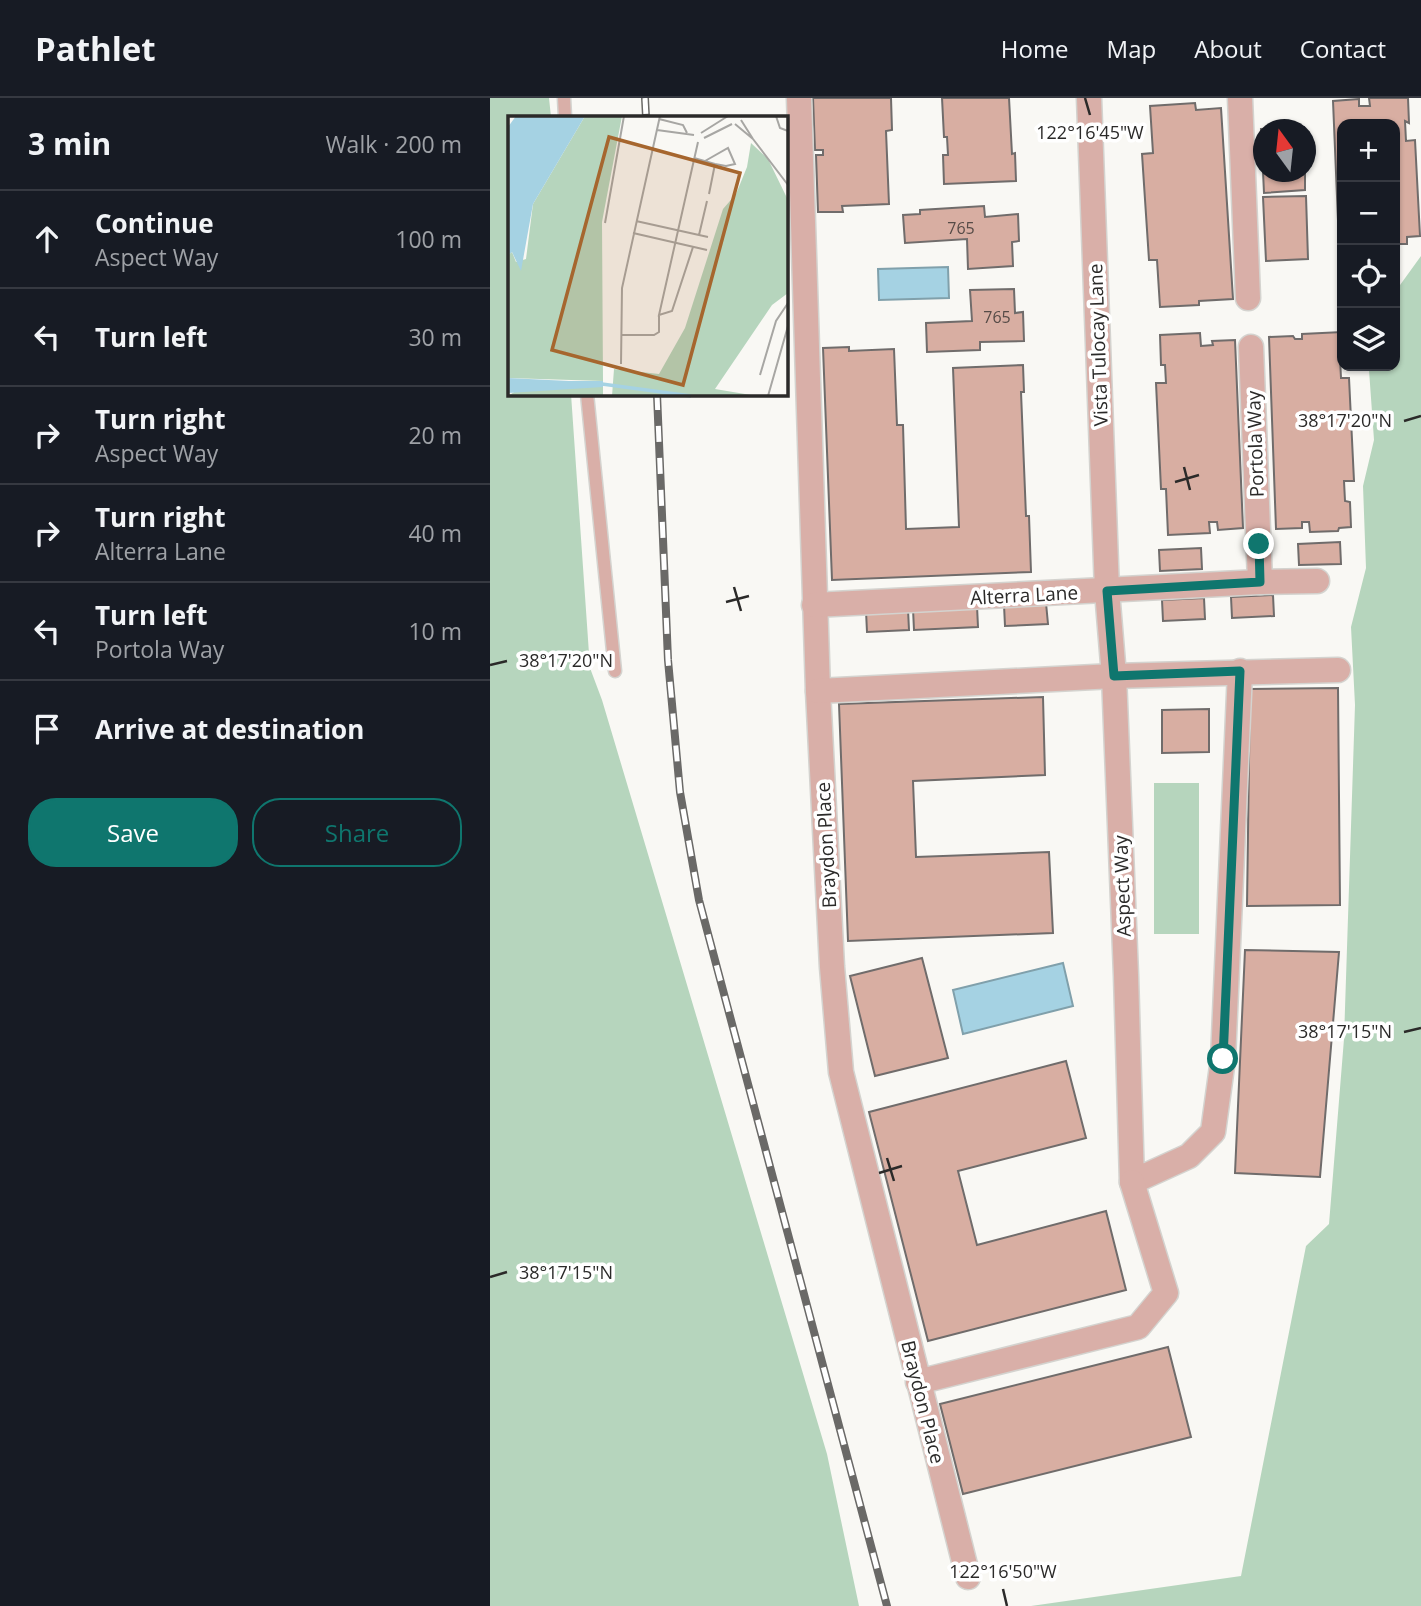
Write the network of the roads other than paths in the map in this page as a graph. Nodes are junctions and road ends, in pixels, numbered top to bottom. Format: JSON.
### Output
{"nodes":[{"id":1,"x":564,"y":98,"type":"edge"},
{"id":2,"x":799,"y":98,"type":"edge"},
{"id":3,"x":1089,"y":98,"type":"edge"},
{"id":4,"x":1240,"y":98,"type":"edge"},
{"id":5,"x":565,"y":116,"type":"edge"},
{"id":6,"x":1248,"y":298,"type":"dead end"},
{"id":7,"x":1251,"y":347,"type":"dead end"},
{"id":8,"x":587,"y":396,"type":"edge"},
{"id":9,"x":1317,"y":581,"type":"dead end"},
{"id":10,"x":1260,"y":582,"type":"junction"},
{"id":11,"x":1107,"y":591,"type":"junction"},
{"id":12,"x":814,"y":605,"type":"junction"},
{"id":13,"x":1338,"y":670,"type":"dead end"},
{"id":14,"x":615,"y":671,"type":"dead end"},
{"id":15,"x":1240,"y":671,"type":"junction"},
{"id":16,"x":1114,"y":676,"type":"junction"},
{"id":17,"x":818,"y":691,"type":"junction"},
{"id":18,"x":1132,"y":1182,"type":"junction"},
{"id":19,"x":918,"y":1382,"type":"junction"},
{"id":20,"x":968,"y":1577,"type":"dead end"}],
"edges":[{"from":1,"to":5,"type":"lane"},
{"from":2,"to":12,"type":"street","name":"Braydon Place"},
{"from":3,"to":11,"type":"street","name":"Vista Tulocay Lane"},
{"from":4,"to":6,"type":"street"},
{"from":7,"to":10,"type":"street","name":"Portola Way"},
{"from":8,"to":14,"type":"lane"},
{"from":9,"to":10,"type":"street","name":"Alterra Lane"},
{"from":10,"to":11,"type":"street","name":"Alterra Lane"},
{"from":11,"to":12,"type":"street","name":"Alterra Lane"},
{"from":11,"to":16,"type":"street","name":"Aspect Way"},
{"from":12,"to":17,"type":"street","name":"Braydon Place"},
{"from":13,"to":15,"type":"street"},
{"from":15,"to":16,"type":"street"},
{"from":15,"to":18,"type":"street"},
{"from":16,"to":17,"type":"street"},
{"from":16,"to":18,"type":"street","name":"Aspect Way"},
{"from":17,"to":19,"type":"street","name":"Braydon Place"},
{"from":18,"to":19,"type":"street","name":"Aspect Way"},
{"from":19,"to":20,"type":"street","name":"Braydon Place"}]}
